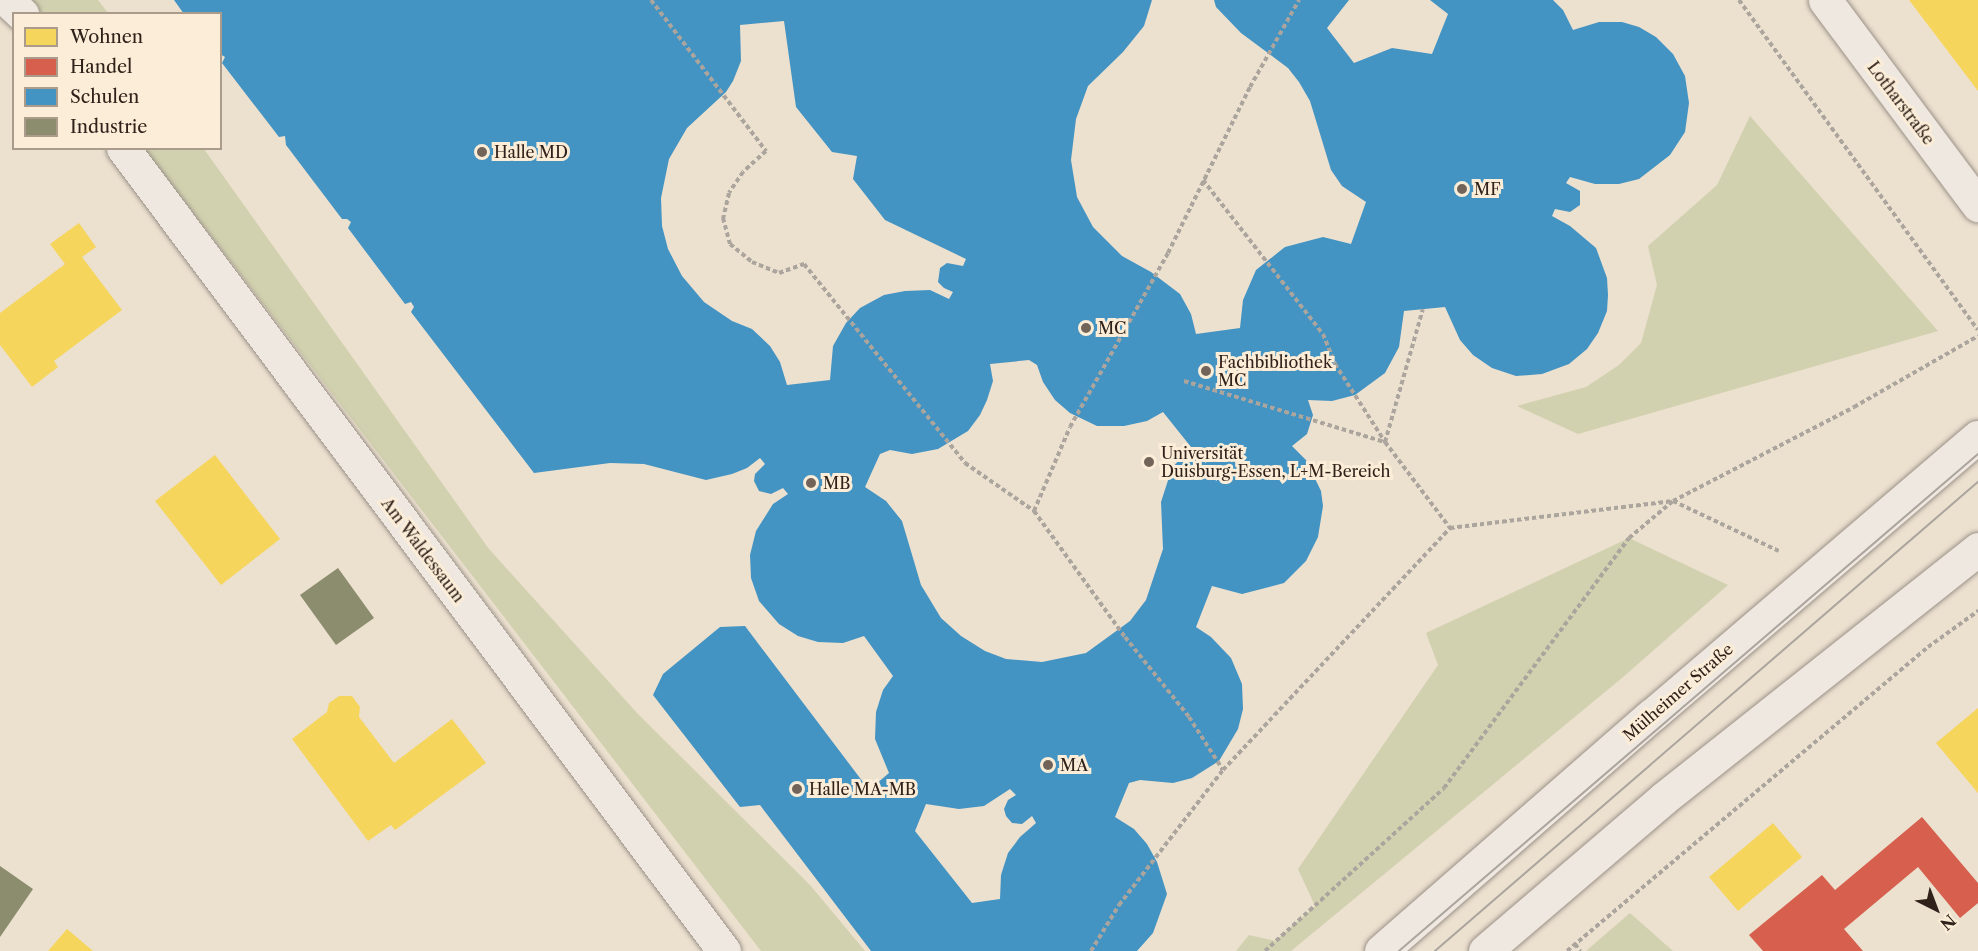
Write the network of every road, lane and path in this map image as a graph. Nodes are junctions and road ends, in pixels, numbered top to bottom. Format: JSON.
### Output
{"nodes":[{"id":1,"x":7,"y":0,"type":"edge"},
{"id":2,"x":651,"y":0,"type":"edge"},
{"id":3,"x":1299,"y":0,"type":"edge"},
{"id":4,"x":1739,"y":0,"type":"edge"},
{"id":5,"x":1825,"y":0,"type":"edge"},
{"id":6,"x":20,"y":12,"type":"edge"},
{"id":7,"x":124,"y":150,"type":"edge"},
{"id":8,"x":1203,"y":180,"type":"junction"},
{"id":9,"x":1978,"y":205,"type":"edge"},
{"id":10,"x":1423,"y":309,"type":"dead end"},
{"id":11,"x":1978,"y":330,"type":"edge"},
{"id":12,"x":1978,"y":336,"type":"edge"},
{"id":13,"x":1184,"y":381,"type":"dead end"},
{"id":14,"x":1978,"y":437,"type":"edge"},
{"id":15,"x":1385,"y":442,"type":"junction"},
{"id":16,"x":1673,"y":501,"type":"junction"},
{"id":17,"x":1034,"y":511,"type":"junction"},
{"id":18,"x":1450,"y":528,"type":"junction"},
{"id":19,"x":1978,"y":549,"type":"edge"},
{"id":20,"x":1821,"y":571,"type":"junction"},
{"id":21,"x":1978,"y":611,"type":"edge"},
{"id":22,"x":1223,"y":770,"type":"junction"},
{"id":23,"x":1575,"y":944,"type":"junction"},
{"id":24,"x":724,"y":951,"type":"edge"},
{"id":25,"x":1091,"y":951,"type":"edge"},
{"id":26,"x":1265,"y":951,"type":"edge"},
{"id":27,"x":1381,"y":951,"type":"edge"},
{"id":28,"x":1485,"y":951,"type":"edge"},
{"id":29,"x":1567,"y":951,"type":"edge"},
{"id":30,"x":1581,"y":951,"type":"edge"}],
"edges":[{"from":1,"to":6,"type":"main road"},
{"from":2,"to":17,"type":"path"},
{"from":3,"to":8,"type":"path"},
{"from":4,"to":11,"type":"path"},
{"from":5,"to":9,"type":"main road","name":"Lotharstraße"},
{"from":7,"to":24,"type":"main road","name":"Am Waldessaum"},
{"from":8,"to":15,"type":"path"},
{"from":8,"to":17,"type":"path"},
{"from":10,"to":15,"type":"path"},
{"from":12,"to":16,"type":"path"},
{"from":13,"to":15,"type":"path"},
{"from":14,"to":20,"type":"main road","name":"Mülheimer Straße"},
{"from":15,"to":18,"type":"path"},
{"from":16,"to":18,"type":"path"},
{"from":16,"to":20,"type":"path"},
{"from":16,"to":26,"type":"path"},
{"from":17,"to":22,"type":"path"},
{"from":18,"to":22,"type":"path"},
{"from":19,"to":28,"type":"main road"},
{"from":20,"to":27,"type":"main road","name":"Mülheimer Straße"},
{"from":21,"to":23,"type":"path"},
{"from":22,"to":25,"type":"path"},
{"from":23,"to":29,"type":"path"},
{"from":23,"to":30,"type":"path"}]}
